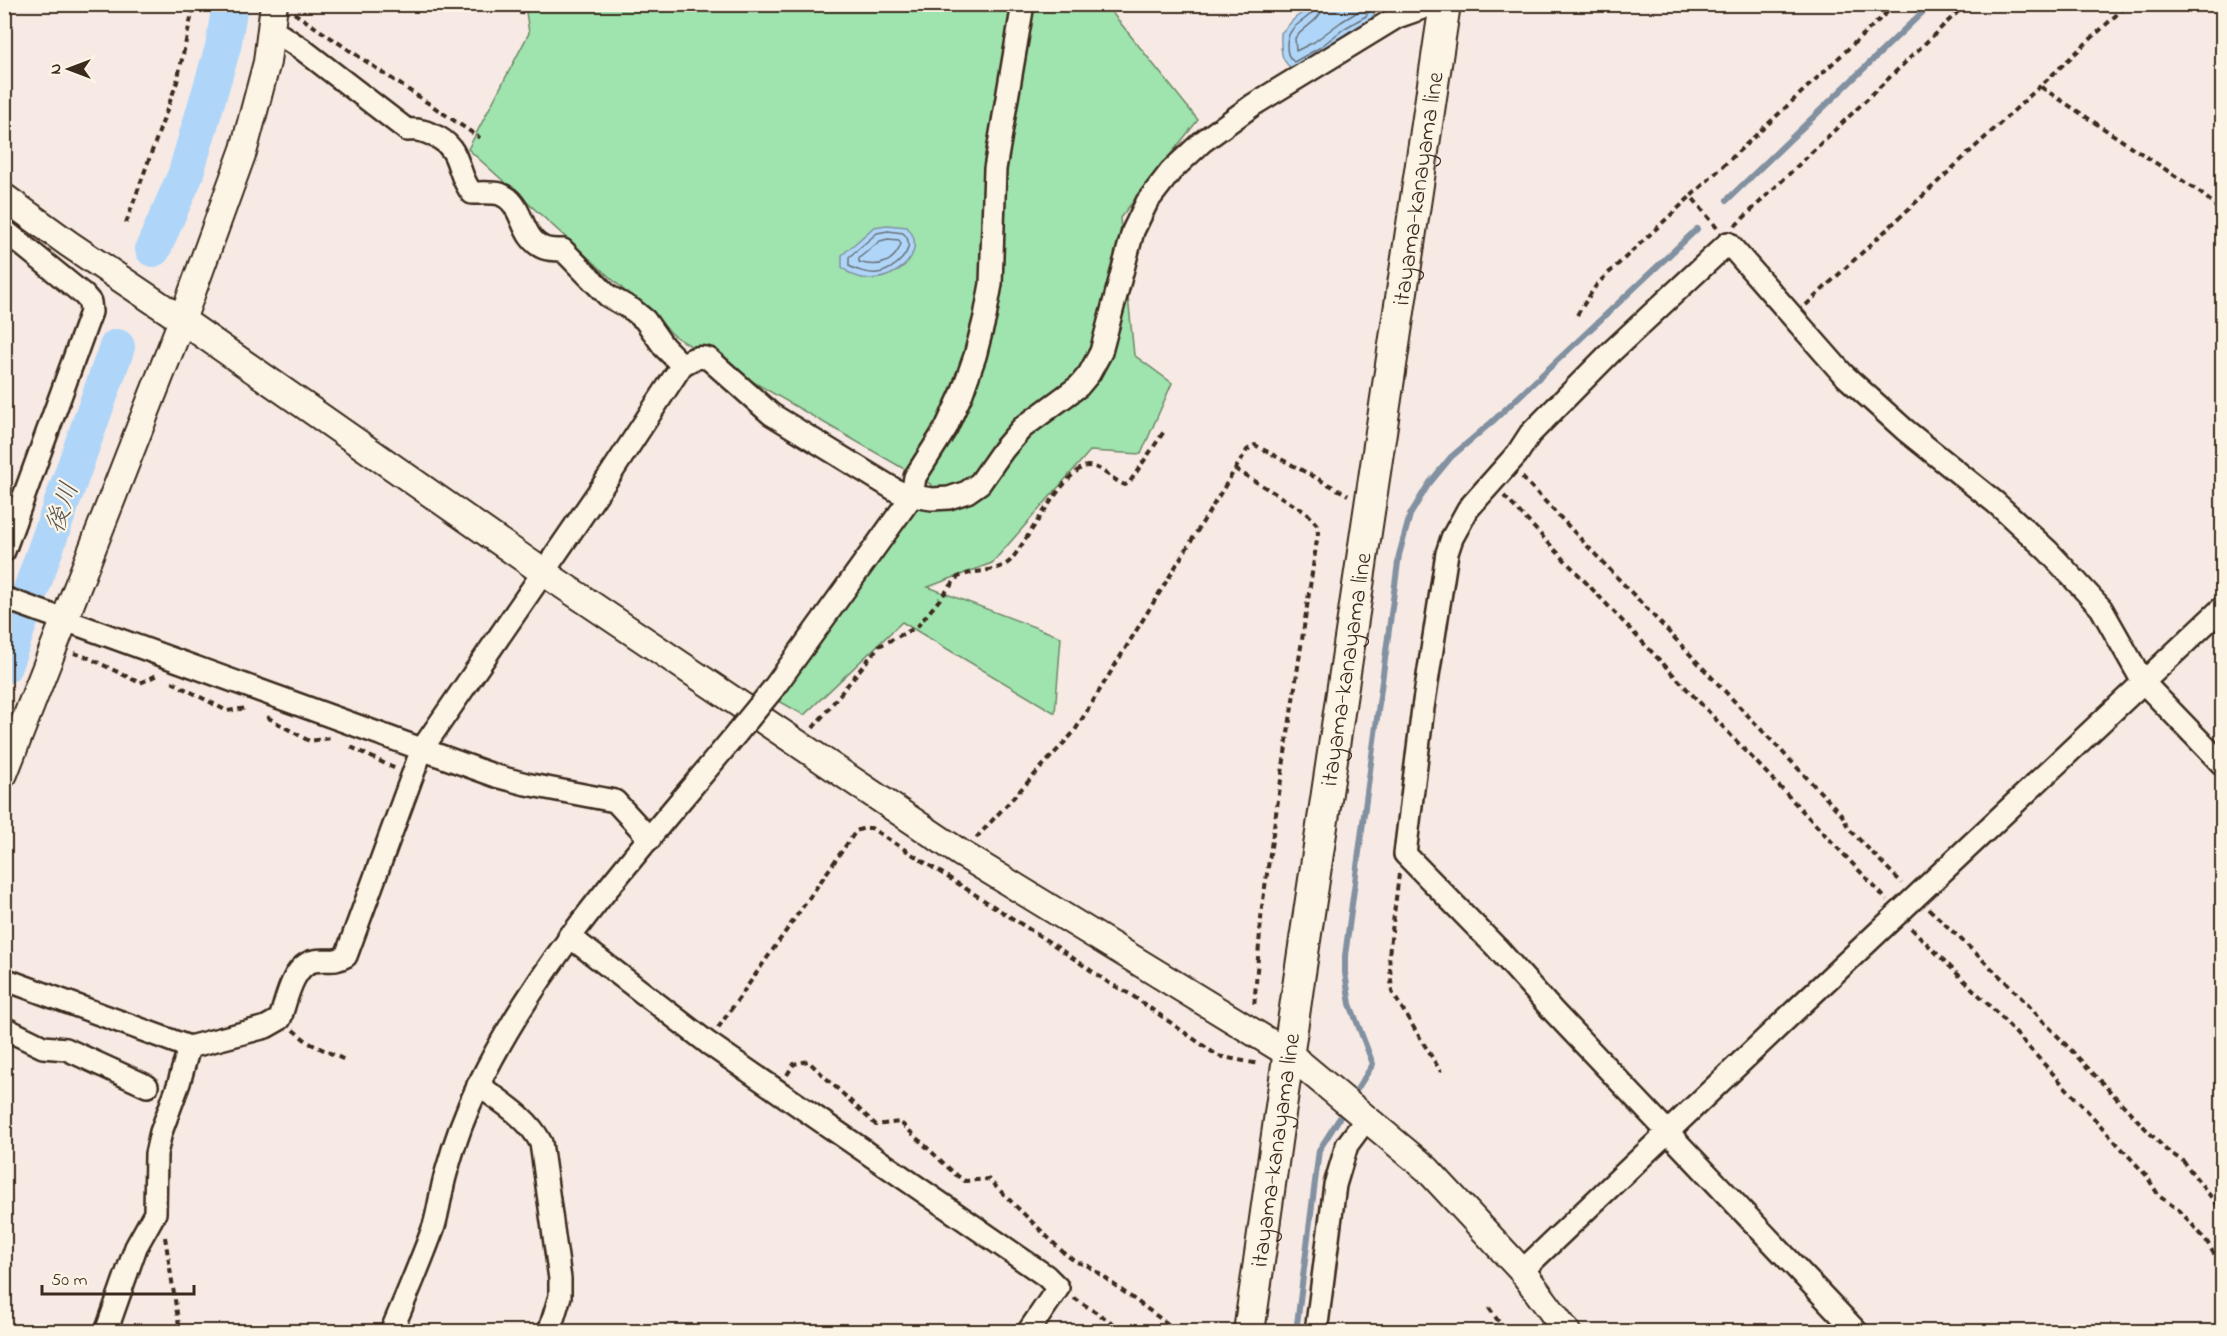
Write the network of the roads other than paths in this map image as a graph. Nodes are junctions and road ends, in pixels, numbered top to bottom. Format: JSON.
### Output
{"nodes":[{"id":1,"x":1023,"y":4,"type":"edge"},
{"id":2,"x":1434,"y":4,"type":"edge"},
{"id":3,"x":1445,"y":4,"type":"edge"},
{"id":4,"x":279,"y":15,"type":"edge"},
{"id":5,"x":4,"y":197,"type":"edge"},
{"id":6,"x":4,"y":230,"type":"edge"},
{"id":7,"x":182,"y":320,"type":"junction"},
{"id":8,"x":682,"y":365,"type":"junction"},
{"id":9,"x":912,"y":496,"type":"junction"},
{"id":10,"x":4,"y":551,"type":"edge"},
{"id":11,"x":543,"y":572,"type":"junction"},
{"id":12,"x":4,"y":598,"type":"edge"},
{"id":13,"x":2223,"y":608,"type":"edge"},
{"id":14,"x":64,"y":620,"type":"junction"},
{"id":15,"x":2143,"y":682,"type":"junction"},
{"id":16,"x":422,"y":749,"type":"junction"},
{"id":17,"x":2223,"y":764,"type":"edge"},
{"id":18,"x":4,"y":774,"type":"edge"},
{"id":19,"x":650,"y":839,"type":"junction"},
{"id":20,"x":569,"y":936,"type":"junction"},
{"id":21,"x":4,"y":979,"type":"edge"},
{"id":22,"x":4,"y":1028,"type":"edge"},
{"id":23,"x":189,"y":1047,"type":"junction"},
{"id":24,"x":1289,"y":1054,"type":"junction"},
{"id":25,"x":478,"y":1085,"type":"junction"},
{"id":26,"x":147,"y":1086,"type":"dead end"},
{"id":27,"x":1367,"y":1118,"type":"junction"},
{"id":28,"x":1667,"y":1131,"type":"junction"},
{"id":29,"x":1522,"y":1271,"type":"junction"},
{"id":30,"x":106,"y":1332,"type":"edge"},
{"id":31,"x":391,"y":1332,"type":"edge"},
{"id":32,"x":549,"y":1332,"type":"edge"},
{"id":33,"x":1028,"y":1332,"type":"edge"},
{"id":34,"x":1249,"y":1332,"type":"edge"},
{"id":35,"x":1316,"y":1332,"type":"edge"},
{"id":36,"x":1567,"y":1332,"type":"edge"},
{"id":37,"x":1857,"y":1332,"type":"edge"}],
"edges":[{"from":1,"to":9,"type":"street"},
{"from":2,"to":9,"type":"street"},
{"from":3,"to":24,"type":"main road","name":"itayama-kanayama line"},
{"from":4,"to":7,"type":"street"},
{"from":4,"to":8,"type":"street"},
{"from":5,"to":7,"type":"street"},
{"from":6,"to":10,"type":"street"},
{"from":7,"to":11,"type":"street"},
{"from":7,"to":14,"type":"street"},
{"from":8,"to":9,"type":"street"},
{"from":8,"to":11,"type":"street"},
{"from":9,"to":19,"type":"street","bridge":true},
{"from":11,"to":16,"type":"street"},
{"from":11,"to":24,"type":"street"},
{"from":12,"to":14,"type":"street"},
{"from":13,"to":15,"type":"street"},
{"from":14,"to":16,"type":"street"},
{"from":14,"to":18,"type":"street"},
{"from":15,"to":17,"type":"street"},
{"from":15,"to":28,"type":"street"},
{"from":15,"to":28,"type":"street"},
{"from":16,"to":19,"type":"street"},
{"from":16,"to":23,"type":"street"},
{"from":19,"to":20,"type":"street"},
{"from":20,"to":25,"type":"street"},
{"from":20,"to":33,"type":"street"},
{"from":21,"to":23,"type":"street"},
{"from":22,"to":26,"type":"street"},
{"from":23,"to":30,"type":"street"},
{"from":24,"to":27,"type":"street"},
{"from":24,"to":34,"type":"main road","name":"itayama-kanayama line"},
{"from":25,"to":31,"type":"street"},
{"from":25,"to":32,"type":"street"},
{"from":27,"to":29,"type":"street"},
{"from":27,"to":35,"type":"street"},
{"from":28,"to":29,"type":"street"},
{"from":28,"to":37,"type":"street"},
{"from":29,"to":36,"type":"street"}]}
